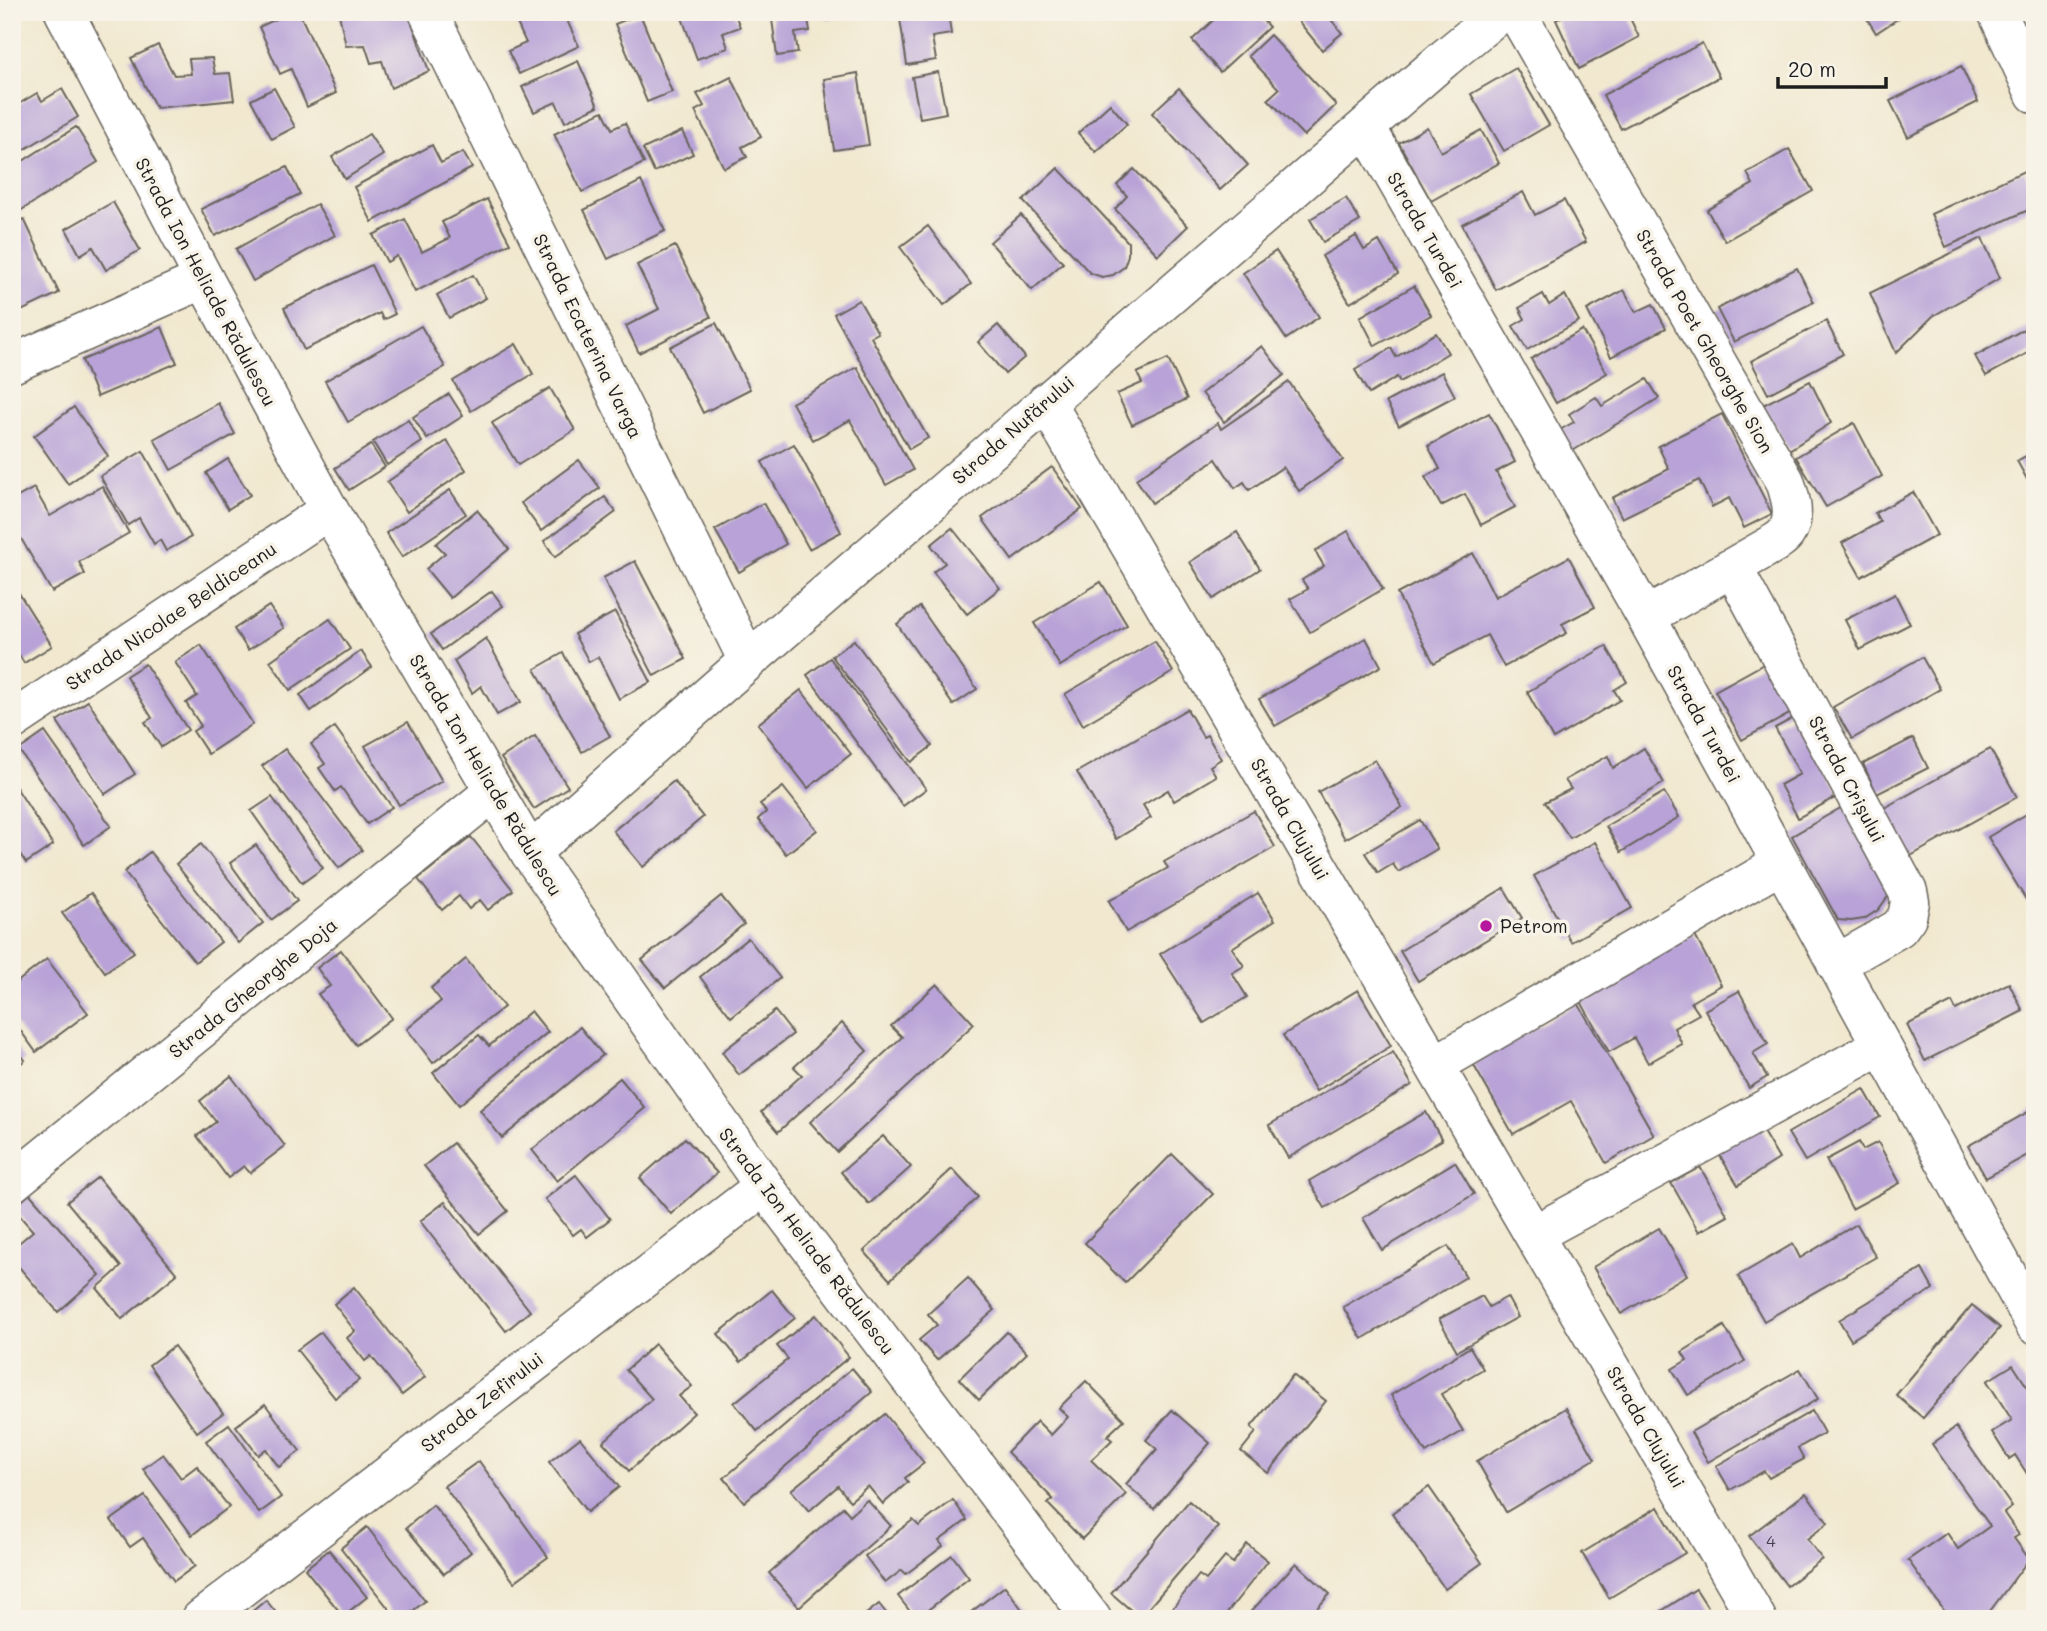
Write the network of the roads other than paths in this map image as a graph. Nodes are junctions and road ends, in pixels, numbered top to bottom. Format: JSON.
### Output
{"nodes":[{"id":1,"x":64,"y":12,"type":"edge"},
{"id":2,"x":428,"y":12,"type":"edge"},
{"id":3,"x":1501,"y":12,"type":"edge"},
{"id":4,"x":1516,"y":12,"type":"edge"},
{"id":5,"x":1997,"y":12,"type":"edge"},
{"id":6,"x":2035,"y":94,"type":"edge"},
{"id":7,"x":1366,"y":127,"type":"junction"},
{"id":8,"x":204,"y":279,"type":"junction"},
{"id":9,"x":12,"y":364,"type":"edge"},
{"id":10,"x":1046,"y":402,"type":"junction"},
{"id":11,"x":329,"y":510,"type":"junction"},
{"id":12,"x":1733,"y":568,"type":"junction"},
{"id":13,"x":1646,"y":617,"type":"junction"},
{"id":14,"x":748,"y":661,"type":"junction"},
{"id":15,"x":12,"y":721,"type":"edge"},
{"id":16,"x":493,"y":792,"type":"junction"},
{"id":17,"x":530,"y":853,"type":"junction"},
{"id":18,"x":1781,"y":864,"type":"junction"},
{"id":19,"x":1836,"y":964,"type":"junction"},
{"id":20,"x":1881,"y":1046,"type":"junction"},
{"id":21,"x":1435,"y":1065,"type":"junction"},
{"id":22,"x":12,"y":1183,"type":"edge"},
{"id":23,"x":764,"y":1186,"type":"junction"},
{"id":24,"x":1535,"y":1234,"type":"junction"},
{"id":25,"x":2035,"y":1325,"type":"edge"},
{"id":26,"x":201,"y":1619,"type":"edge"},
{"id":27,"x":1092,"y":1619,"type":"edge"},
{"id":28,"x":1757,"y":1619,"type":"edge"}],
"edges":[{"from":1,"to":8,"type":"street","name":"Strada Ion Heliade Rădulescu"},
{"from":2,"to":14,"type":"street","name":"Strada Ecaterina Varga"},
{"from":3,"to":7,"type":"street","name":"Strada Nufărului"},
{"from":4,"to":12,"type":"street","name":"Strada Poet Gheorghe Sion"},
{"from":5,"to":6,"type":"street"},
{"from":7,"to":10,"type":"street","name":"Strada Nufărului"},
{"from":7,"to":13,"type":"street","name":"Strada Turdei"},
{"from":8,"to":9,"type":"street"},
{"from":8,"to":11,"type":"street","name":"Strada Ion Heliade Rădulescu"},
{"from":10,"to":14,"type":"street","name":"Strada Nufărului"},
{"from":10,"to":21,"type":"street","name":"Strada Clujului"},
{"from":11,"to":15,"type":"street","name":"Strada Nicolae Beldiceanu"},
{"from":11,"to":16,"type":"street","name":"Strada Ion Heliade Rădulescu"},
{"from":12,"to":13,"type":"street","name":"Strada Poet Gheorghe Sion"},
{"from":12,"to":19,"type":"street","name":"Strada Crișului"},
{"from":13,"to":18,"type":"street","name":"Strada Turdei"},
{"from":14,"to":17,"type":"street","name":"Strada Nufărului"},
{"from":16,"to":17,"type":"street","name":"Strada Ion Heliade Rădulescu"},
{"from":16,"to":22,"type":"street","name":"Strada Gheorghe Doja"},
{"from":17,"to":23,"type":"street","name":"Strada Ion Heliade Rădulescu"},
{"from":18,"to":19,"type":"street","name":"Strada Turdei"},
{"from":18,"to":21,"type":"street"},
{"from":19,"to":20,"type":"street","name":"Strada Turdei"},
{"from":20,"to":24,"type":"street"},
{"from":20,"to":25,"type":"street","name":"Strada Turdei"},
{"from":21,"to":24,"type":"street","name":"Strada Clujului"},
{"from":23,"to":26,"type":"street","name":"Strada Zefirului"},
{"from":23,"to":27,"type":"street","name":"Strada Ion Heliade Rădulescu"},
{"from":24,"to":28,"type":"street","name":"Strada Clujului"}]}
